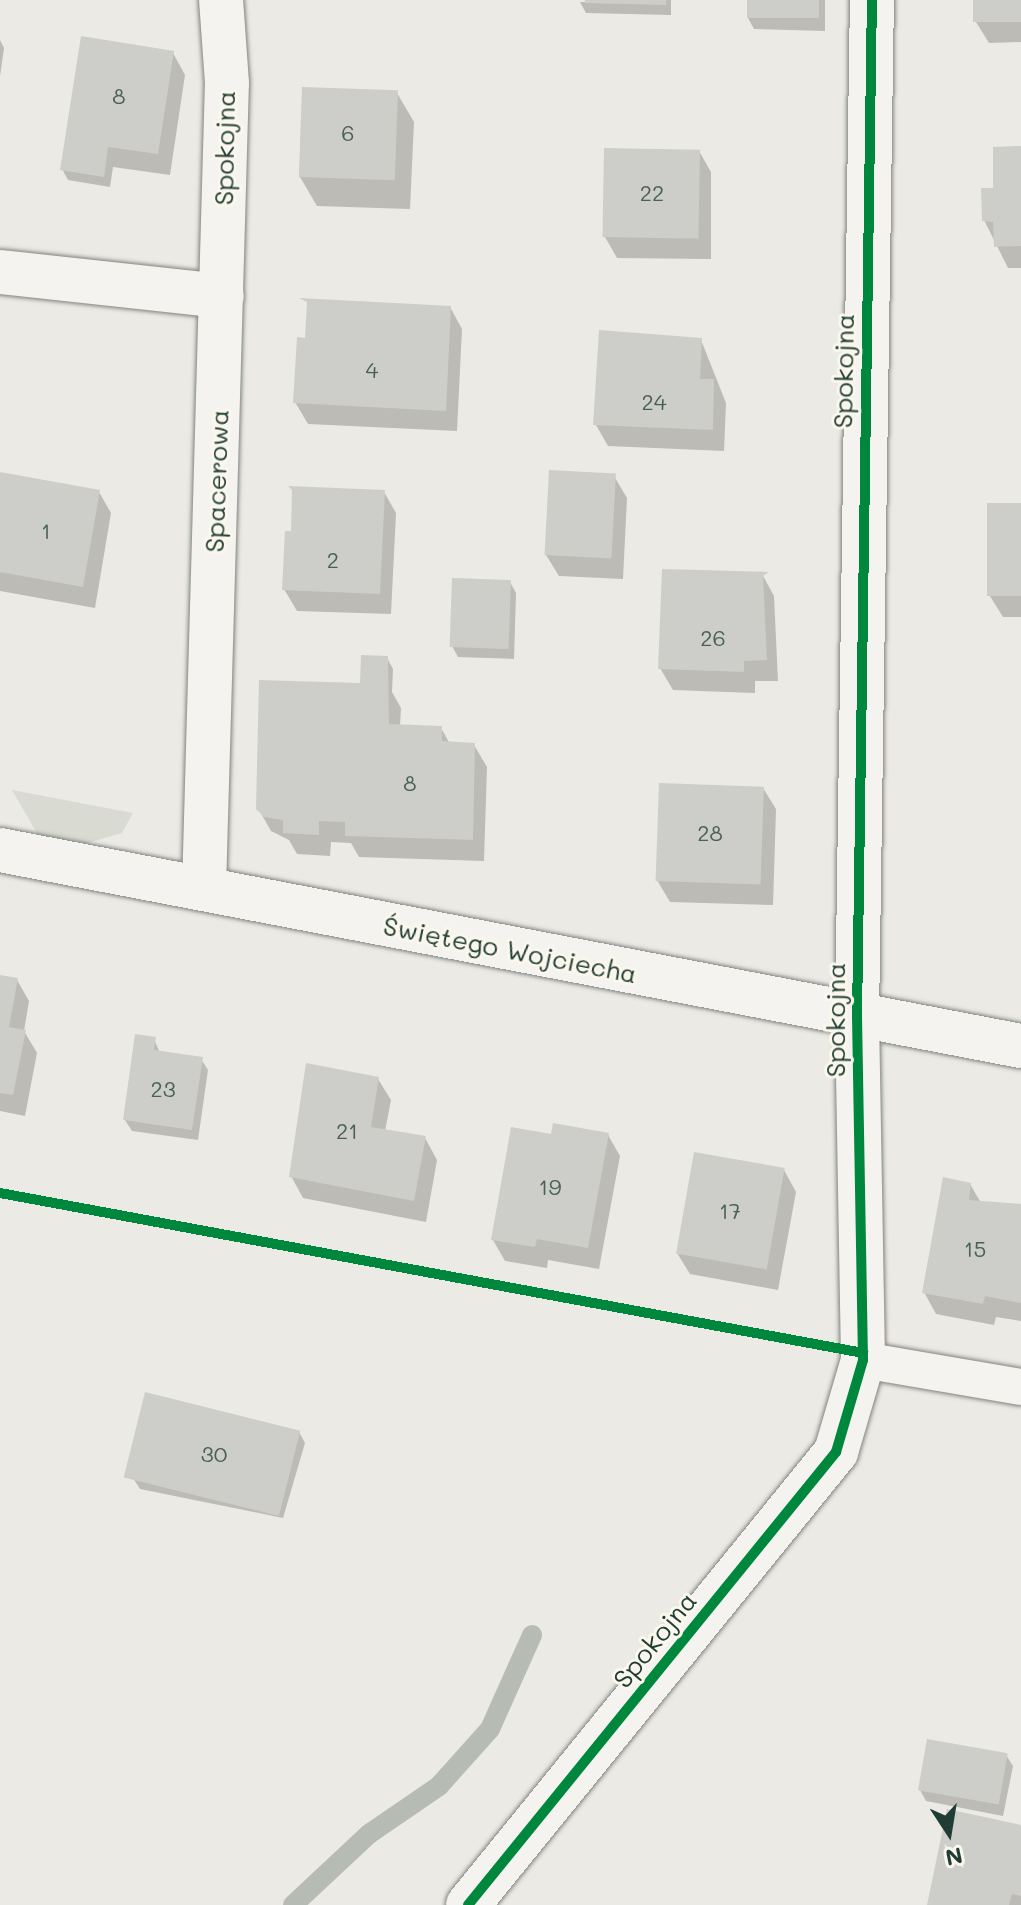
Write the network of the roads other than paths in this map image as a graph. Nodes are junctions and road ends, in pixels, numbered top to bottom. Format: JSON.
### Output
{"nodes":[{"id":1,"x":221,"y":0,"type":"edge"},
{"id":2,"x":872,"y":0,"type":"edge"},
{"id":3,"x":0,"y":272,"type":"edge"},
{"id":4,"x":222,"y":296,"type":"junction"},
{"id":5,"x":0,"y":850,"type":"edge"},
{"id":6,"x":204,"y":889,"type":"junction"},
{"id":7,"x":857,"y":1018,"type":"junction"},
{"id":8,"x":1021,"y":1046,"type":"edge"},
{"id":9,"x":863,"y":1360,"type":"junction"},
{"id":10,"x":1021,"y":1387,"type":"edge"},
{"id":11,"x":468,"y":1905,"type":"edge"}],
"edges":[{"from":1,"to":4,"type":"street","name":"Spokojna"},
{"from":2,"to":7,"type":"street","name":"Spokojna"},
{"from":3,"to":4,"type":"street"},
{"from":4,"to":6,"type":"street","name":"Spacerowa"},
{"from":5,"to":6,"type":"street","name":"Świętego Wojciecha"},
{"from":6,"to":7,"type":"street","name":"Świętego Wojciecha"},
{"from":7,"to":8,"type":"street","name":"Świętego Wojciecha"},
{"from":7,"to":9,"type":"street","name":"Spokojna"},
{"from":9,"to":10,"type":"lane"},
{"from":9,"to":11,"type":"street","name":"Spokojna"}]}
